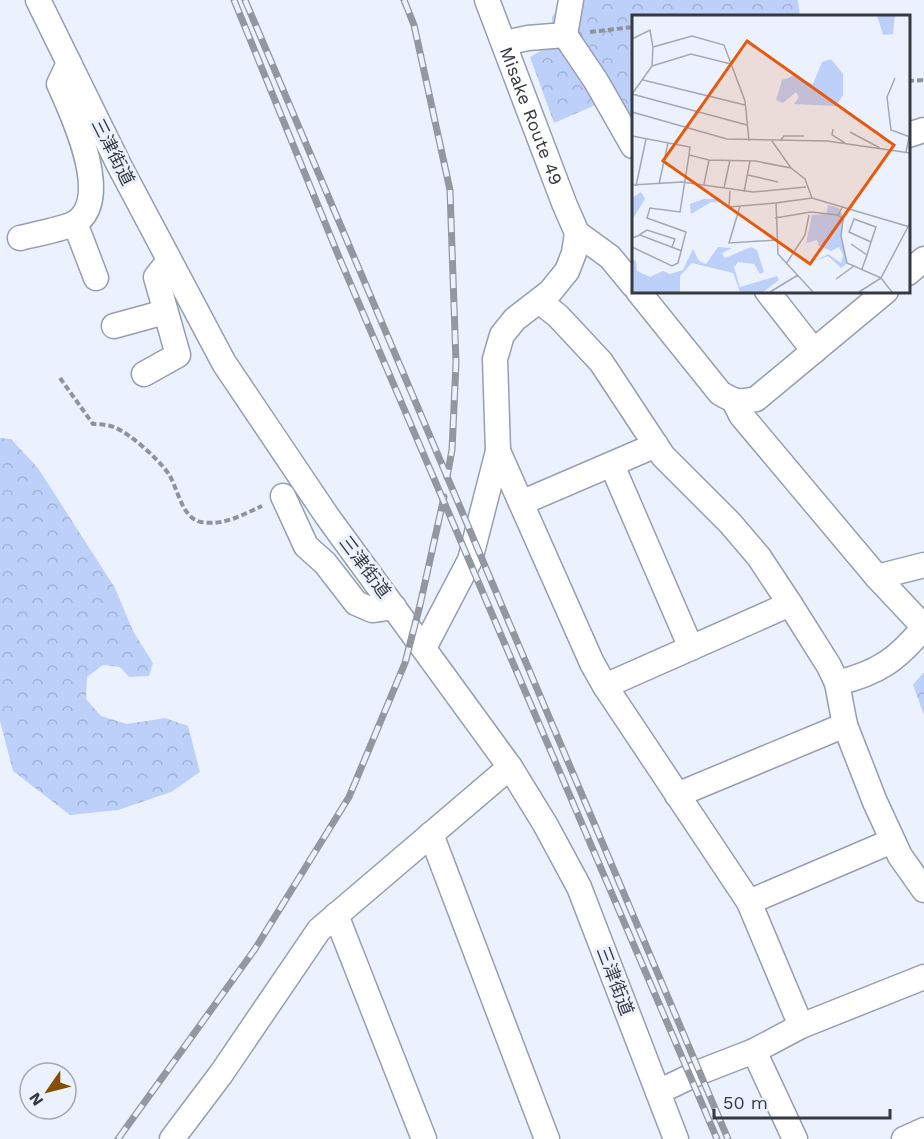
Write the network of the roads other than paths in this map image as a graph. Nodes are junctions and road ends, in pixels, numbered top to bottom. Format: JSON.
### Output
{"nodes":[{"id":1,"x":38,"y":0,"type":"edge"},
{"id":2,"x":487,"y":0,"type":"edge"},
{"id":3,"x":571,"y":0,"type":"edge"},
{"id":4,"x":565,"y":35,"type":"junction"},
{"id":5,"x":504,"y":42,"type":"junction"},
{"id":6,"x":69,"y":63,"type":"junction"},
{"id":7,"x":924,"y":130,"type":"edge"},
{"id":8,"x":909,"y":135,"type":"edge"},
{"id":9,"x":632,"y":144,"type":"edge"},
{"id":10,"x":75,"y":223,"type":"junction"},
{"id":11,"x":577,"y":232,"type":"junction"},
{"id":12,"x":20,"y":238,"type":"dead end"},
{"id":13,"x":169,"y":261,"type":"junction"},
{"id":14,"x":96,"y":278,"type":"dead end"},
{"id":15,"x":632,"y":284,"type":"edge"},
{"id":16,"x":639,"y":292,"type":"edge"},
{"id":17,"x":768,"y":292,"type":"edge"},
{"id":18,"x":885,"y":292,"type":"edge"},
{"id":19,"x":539,"y":301,"type":"junction"},
{"id":20,"x":165,"y":312,"type":"junction"},
{"id":21,"x":114,"y":326,"type":"dead end"},
{"id":22,"x":814,"y":351,"type":"junction"},
{"id":23,"x":144,"y":374,"type":"dead end"},
{"id":24,"x":734,"y":401,"type":"junction"},
{"id":25,"x":656,"y":445,"type":"junction"},
{"id":26,"x":498,"y":451,"type":"junction"},
{"id":27,"x":612,"y":465,"type":"junction"},
{"id":28,"x":283,"y":496,"type":"road end"},
{"id":29,"x":521,"y":503,"type":"junction"},
{"id":30,"x":924,"y":565,"type":"edge"},
{"id":31,"x":877,"y":577,"type":"junction"},
{"id":32,"x":790,"y":603,"type":"junction"},
{"id":33,"x":394,"y":607,"type":"junction"},
{"id":34,"x":424,"y":648,"type":"junction"},
{"id":35,"x":691,"y":648,"type":"junction"},
{"id":36,"x":837,"y":683,"type":"junction"},
{"id":37,"x":605,"y":686,"type":"junction"},
{"id":38,"x":845,"y":725,"type":"junction"},
{"id":39,"x":510,"y":767,"type":"junction"},
{"id":40,"x":677,"y":795,"type":"junction"},
{"id":41,"x":431,"y":834,"type":"junction"},
{"id":42,"x":892,"y":841,"type":"junction"},
{"id":43,"x":924,"y":890,"type":"edge"},
{"id":44,"x":749,"y":902,"type":"junction"},
{"id":45,"x":336,"y":915,"type":"junction"},
{"id":46,"x":924,"y":977,"type":"edge"},
{"id":47,"x":801,"y":1026,"type":"junction"},
{"id":48,"x":754,"y":1052,"type":"junction"},
{"id":49,"x":658,"y":1092,"type":"junction"},
{"id":50,"x":924,"y":1130,"type":"edge"},
{"id":51,"x":172,"y":1139,"type":"edge"},
{"id":52,"x":424,"y":1139,"type":"edge"},
{"id":53,"x":547,"y":1139,"type":"edge"},
{"id":54,"x":676,"y":1139,"type":"edge"},
{"id":55,"x":795,"y":1139,"type":"edge"},
{"id":56,"x":904,"y":1139,"type":"edge"}],
"edges":[{"from":1,"to":6,"type":"street","name":"三津街道"},
{"from":2,"to":5,"type":"street","name":"Misake Route 49"},
{"from":3,"to":4,"type":"street"},
{"from":4,"to":5,"type":"street"},
{"from":4,"to":9,"type":"street"},
{"from":5,"to":11,"type":"street","name":"Misake Route 49"},
{"from":6,"to":10,"type":"street"},
{"from":6,"to":13,"type":"street","name":"三津街道"},
{"from":7,"to":8,"type":"street"},
{"from":10,"to":12,"type":"street"},
{"from":10,"to":14,"type":"street"},
{"from":11,"to":15,"type":"street"},
{"from":11,"to":19,"type":"street"},
{"from":13,"to":20,"type":"street"},
{"from":13,"to":33,"type":"street","name":"三津街道"},
{"from":16,"to":24,"type":"street"},
{"from":17,"to":22,"type":"street"},
{"from":18,"to":22,"type":"street"},
{"from":19,"to":25,"type":"street"},
{"from":19,"to":26,"type":"street"},
{"from":20,"to":21,"type":"street"},
{"from":20,"to":23,"type":"street"},
{"from":22,"to":24,"type":"street"},
{"from":24,"to":31,"type":"street"},
{"from":25,"to":27,"type":"street"},
{"from":25,"to":32,"type":"street"},
{"from":26,"to":29,"type":"street"},
{"from":26,"to":34,"type":"street"},
{"from":27,"to":29,"type":"street"},
{"from":27,"to":35,"type":"street"},
{"from":28,"to":33,"type":"street"},
{"from":29,"to":37,"type":"street"},
{"from":30,"to":31,"type":"street"},
{"from":31,"to":36,"type":"street"},
{"from":32,"to":35,"type":"street"},
{"from":32,"to":36,"type":"street"},
{"from":33,"to":34,"type":"street","name":"三津街道"},
{"from":34,"to":39,"type":"street","name":"三津街道"},
{"from":35,"to":37,"type":"street"},
{"from":36,"to":38,"type":"street"},
{"from":37,"to":40,"type":"street"},
{"from":38,"to":40,"type":"street"},
{"from":38,"to":42,"type":"street"},
{"from":39,"to":41,"type":"street"},
{"from":39,"to":49,"type":"street","name":"三津街道"},
{"from":40,"to":44,"type":"street"},
{"from":41,"to":45,"type":"street"},
{"from":41,"to":53,"type":"street"},
{"from":42,"to":43,"type":"street"},
{"from":42,"to":44,"type":"street"},
{"from":44,"to":47,"type":"street"},
{"from":45,"to":51,"type":"street"},
{"from":45,"to":52,"type":"street"},
{"from":46,"to":47,"type":"street"},
{"from":47,"to":48,"type":"street"},
{"from":48,"to":49,"type":"street"},
{"from":48,"to":55,"type":"street"},
{"from":49,"to":54,"type":"street","name":"三津街道"},
{"from":50,"to":56,"type":"street"}]}
